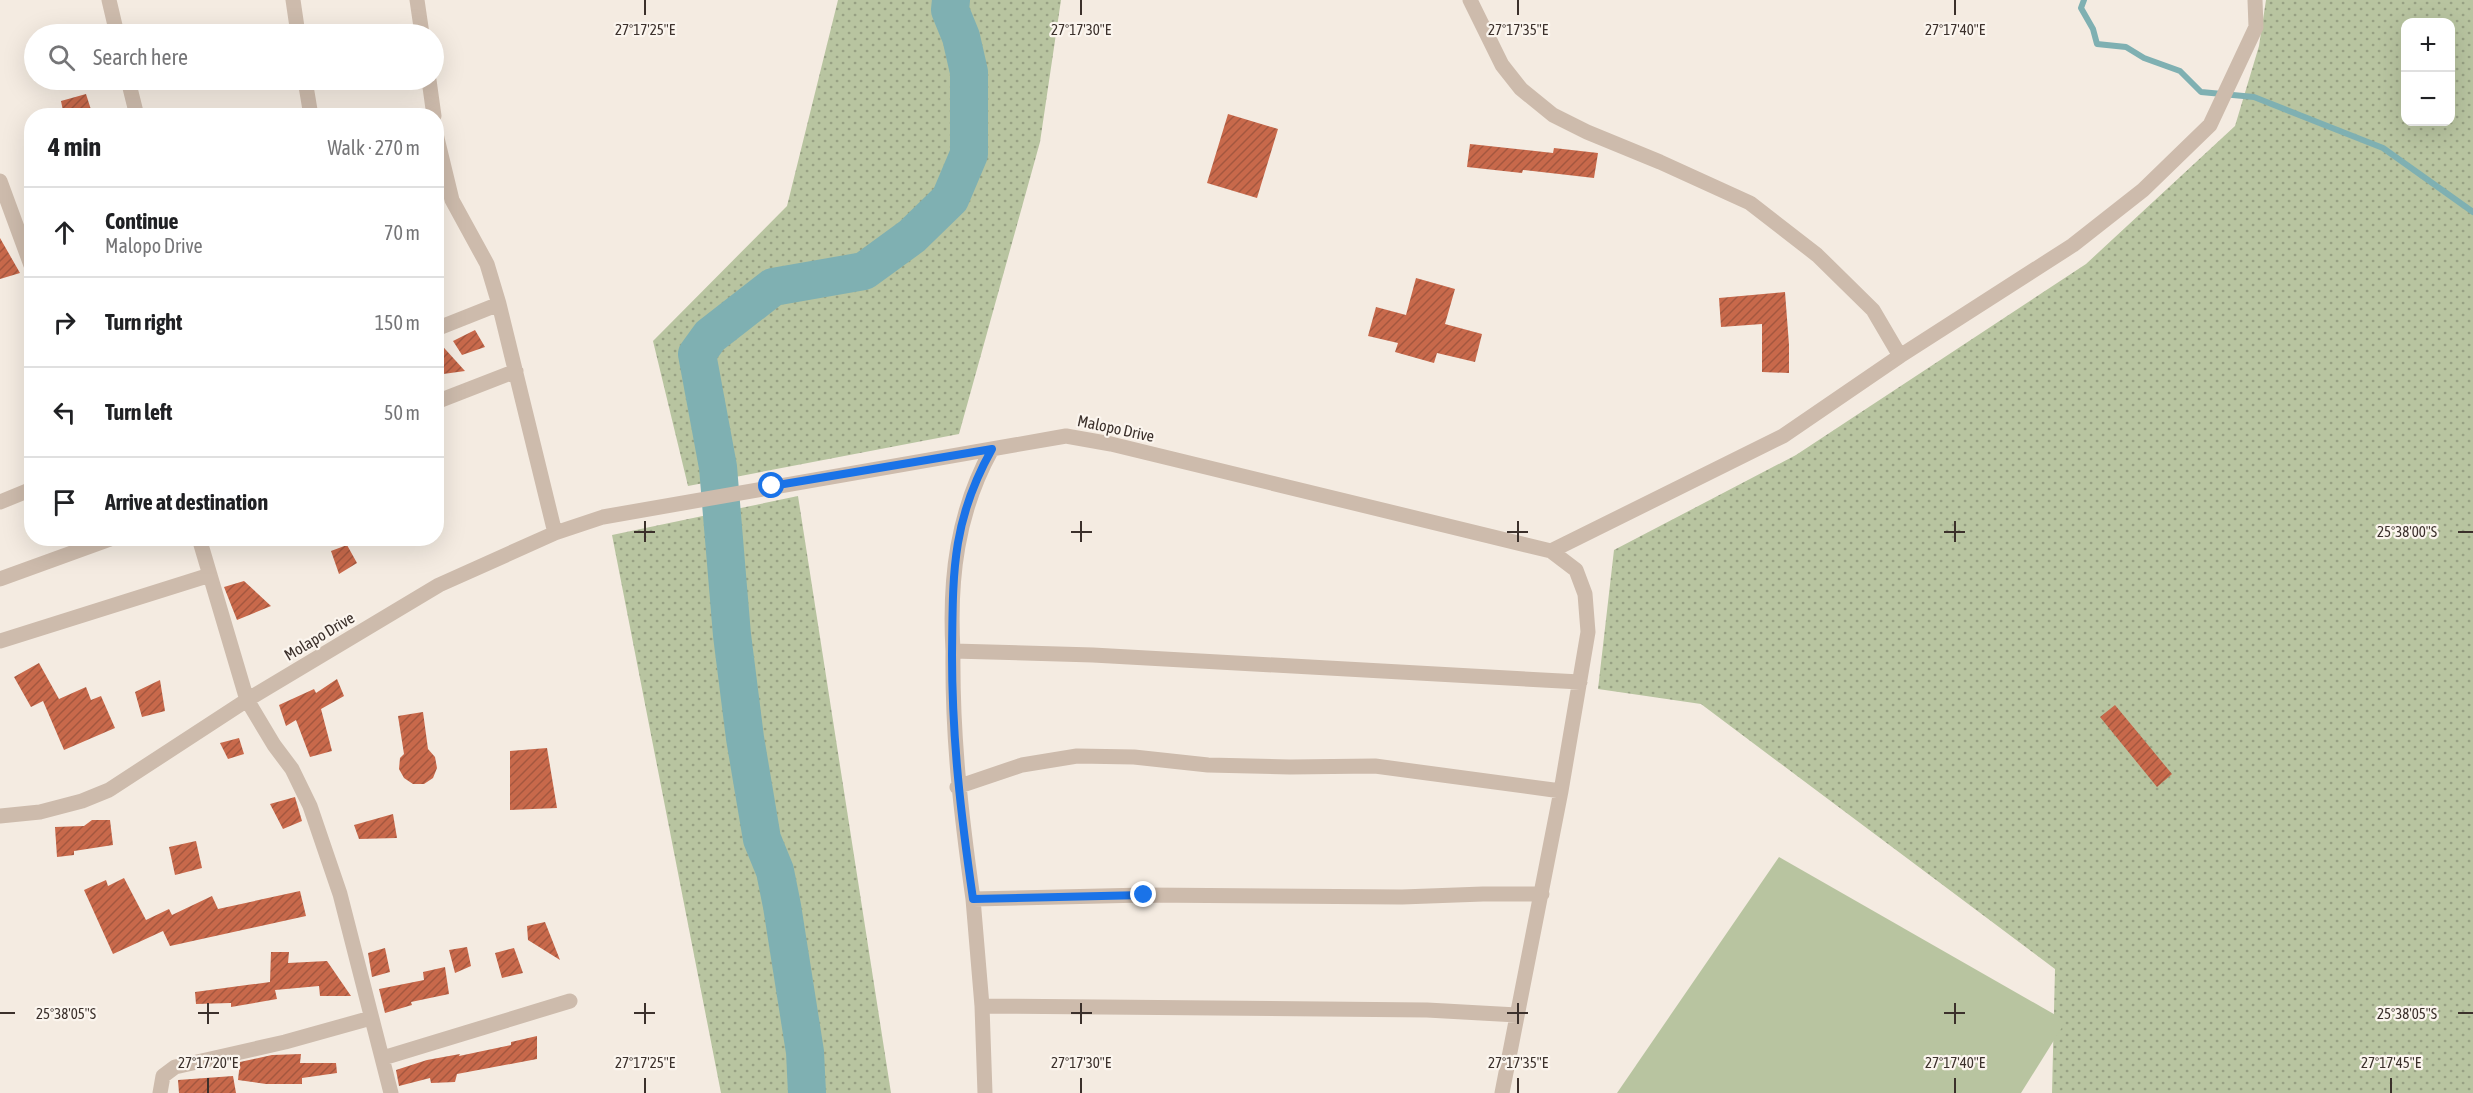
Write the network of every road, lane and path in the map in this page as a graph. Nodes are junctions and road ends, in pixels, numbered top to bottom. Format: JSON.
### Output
{"nodes":[{"id":1,"x":109,"y":0,"type":"edge"},
{"id":2,"x":293,"y":0,"type":"edge"},
{"id":3,"x":417,"y":0,"type":"edge"},
{"id":4,"x":1470,"y":0,"type":"edge"},
{"id":5,"x":2255,"y":0,"type":"edge"},
{"id":6,"x":115,"y":24,"type":"edge"},
{"id":7,"x":297,"y":24,"type":"edge"},
{"id":8,"x":421,"y":24,"type":"edge"},
{"id":9,"x":130,"y":90,"type":"edge"},
{"id":10,"x":307,"y":90,"type":"edge"},
{"id":11,"x":430,"y":90,"type":"edge"},
{"id":12,"x":135,"y":108,"type":"edge"},
{"id":13,"x":310,"y":108,"type":"edge"},
{"id":14,"x":433,"y":108,"type":"edge"},
{"id":15,"x":444,"y":167,"type":"edge"},
{"id":16,"x":0,"y":181,"type":"edge"},
{"id":17,"x":24,"y":246,"type":"edge"},
{"id":18,"x":499,"y":304,"type":"junction"},
{"id":19,"x":444,"y":326,"type":"edge"},
{"id":20,"x":1900,"y":356,"type":"junction"},
{"id":21,"x":516,"y":371,"type":"junction"},
{"id":22,"x":444,"y":399,"type":"edge"},
{"id":23,"x":992,"y":449,"type":"junction"},
{"id":24,"x":24,"y":492,"type":"edge"},
{"id":25,"x":0,"y":502,"type":"edge"},
{"id":26,"x":668,"y":505,"type":"joint"},
{"id":27,"x":555,"y":533,"type":"junction"},
{"id":28,"x":91,"y":546,"type":"edge"},
{"id":29,"x":201,"y":546,"type":"edge"},
{"id":30,"x":1551,"y":551,"type":"junction"},
{"id":31,"x":210,"y":575,"type":"junction"},
{"id":32,"x":0,"y":579,"type":"edge"},
{"id":33,"x":0,"y":641,"type":"edge"},
{"id":34,"x":952,"y":651,"type":"junction"},
{"id":35,"x":1580,"y":682,"type":"junction"},
{"id":36,"x":248,"y":700,"type":"junction"},
{"id":37,"x":957,"y":788,"type":"junction"},
{"id":38,"x":1562,"y":791,"type":"junction"},
{"id":39,"x":0,"y":816,"type":"edge"},
{"id":40,"x":1542,"y":894,"type":"junction"},
{"id":41,"x":973,"y":899,"type":"junction"},
{"id":42,"x":570,"y":1001,"type":"dead end"},
{"id":43,"x":982,"y":1006,"type":"junction"},
{"id":44,"x":1517,"y":1015,"type":"junction"},
{"id":45,"x":371,"y":1018,"type":"junction"},
{"id":46,"x":383,"y":1058,"type":"junction"},
{"id":47,"x":160,"y":1093,"type":"edge"},
{"id":48,"x":391,"y":1093,"type":"edge"},
{"id":49,"x":985,"y":1093,"type":"edge"},
{"id":50,"x":1502,"y":1093,"type":"edge"}],
"edges":[{"from":1,"to":6,"type":"street"},
{"from":2,"to":7,"type":"street"},
{"from":3,"to":8,"type":"street"},
{"from":4,"to":20,"type":"street"},
{"from":5,"to":20,"type":"street"},
{"from":9,"to":12,"type":"street"},
{"from":10,"to":13,"type":"street"},
{"from":11,"to":14,"type":"street"},
{"from":15,"to":18,"type":"street"},
{"from":16,"to":17,"type":"street"},
{"from":18,"to":19,"type":"street"},
{"from":18,"to":21,"type":"street"},
{"from":20,"to":30,"type":"street"},
{"from":21,"to":22,"type":"street"},
{"from":21,"to":27,"type":"street"},
{"from":23,"to":26,"type":"street","name":"Malopo Drive"},
{"from":23,"to":30,"type":"street","name":"Malopo Drive"},
{"from":23,"to":34,"type":"street"},
{"from":24,"to":25,"type":"street"},
{"from":26,"to":27,"type":"street","name":"Molapo Drive"},
{"from":27,"to":36,"type":"street","name":"Molapo Drive"},
{"from":28,"to":32,"type":"street"},
{"from":29,"to":31,"type":"street"},
{"from":30,"to":35,"type":"street"},
{"from":31,"to":33,"type":"street"},
{"from":31,"to":36,"type":"street"},
{"from":34,"to":35,"type":"street"},
{"from":34,"to":37,"type":"street"},
{"from":35,"to":38,"type":"street"},
{"from":36,"to":39,"type":"street","name":"Molapo Drive"},
{"from":36,"to":45,"type":"street"},
{"from":37,"to":38,"type":"street"},
{"from":37,"to":41,"type":"street"},
{"from":38,"to":40,"type":"street"},
{"from":40,"to":41,"type":"street"},
{"from":40,"to":44,"type":"street"},
{"from":41,"to":43,"type":"street"},
{"from":42,"to":46,"type":"street"},
{"from":43,"to":44,"type":"street"},
{"from":43,"to":49,"type":"street"},
{"from":44,"to":50,"type":"street"},
{"from":45,"to":46,"type":"street"},
{"from":45,"to":47,"type":"street"},
{"from":46,"to":48,"type":"street"}]}
